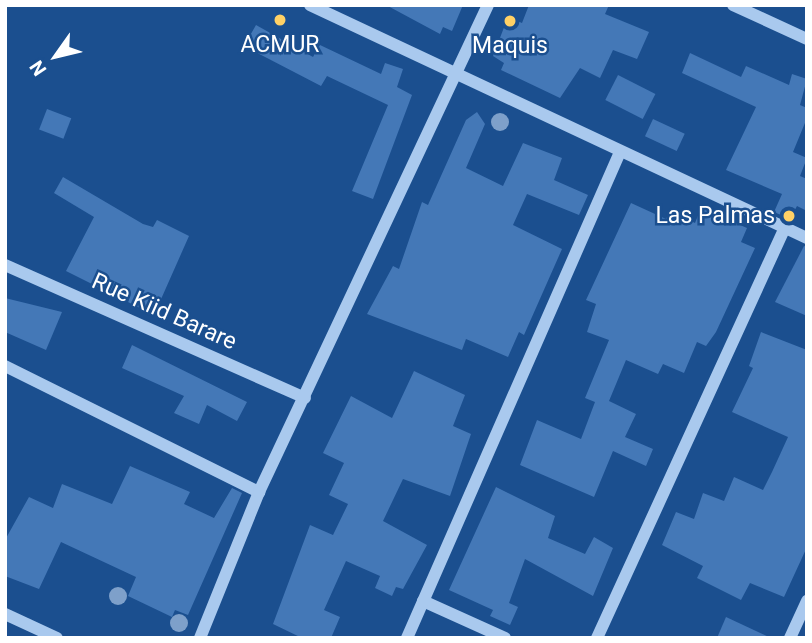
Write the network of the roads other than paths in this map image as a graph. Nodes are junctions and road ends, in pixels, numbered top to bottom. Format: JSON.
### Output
{"nodes":[{"id":1,"x":310,"y":5,"type":"edge"},
{"id":2,"x":488,"y":5,"type":"edge"},
{"id":3,"x":733,"y":5,"type":"edge"},
{"id":4,"x":807,"y":39,"type":"edge"},
{"id":5,"x":454,"y":76,"type":"junction"},
{"id":6,"x":620,"y":152,"type":"junction"},
{"id":7,"x":785,"y":228,"type":"junction"},
{"id":8,"x":807,"y":238,"type":"edge"},
{"id":9,"x":5,"y":265,"type":"edge"},
{"id":10,"x":5,"y":366,"type":"edge"},
{"id":11,"x":305,"y":398,"type":"junction"},
{"id":12,"x":259,"y":492,"type":"junction"},
{"id":13,"x":423,"y":601,"type":"junction"},
{"id":14,"x":807,"y":601,"type":"edge"},
{"id":15,"x":5,"y":614,"type":"edge"},
{"id":16,"x":57,"y":638,"type":"edge"},
{"id":17,"x":200,"y":638,"type":"edge"},
{"id":18,"x":407,"y":638,"type":"edge"},
{"id":19,"x":505,"y":638,"type":"edge"},
{"id":20,"x":597,"y":638,"type":"edge"},
{"id":21,"x":790,"y":638,"type":"edge"}],
"edges":[{"from":1,"to":5,"type":"street"},
{"from":2,"to":5,"type":"street"},
{"from":3,"to":4,"type":"street"},
{"from":5,"to":6,"type":"street"},
{"from":5,"to":11,"type":"street"},
{"from":6,"to":7,"type":"street"},
{"from":6,"to":13,"type":"street"},
{"from":7,"to":8,"type":"street"},
{"from":7,"to":20,"type":"street"},
{"from":9,"to":11,"type":"street","name":"Rue Kiid Barare"},
{"from":10,"to":12,"type":"street"},
{"from":11,"to":12,"type":"street"},
{"from":12,"to":17,"type":"street"},
{"from":13,"to":18,"type":"street"},
{"from":13,"to":19,"type":"street"},
{"from":14,"to":21,"type":"street"},
{"from":15,"to":16,"type":"street"}]}
